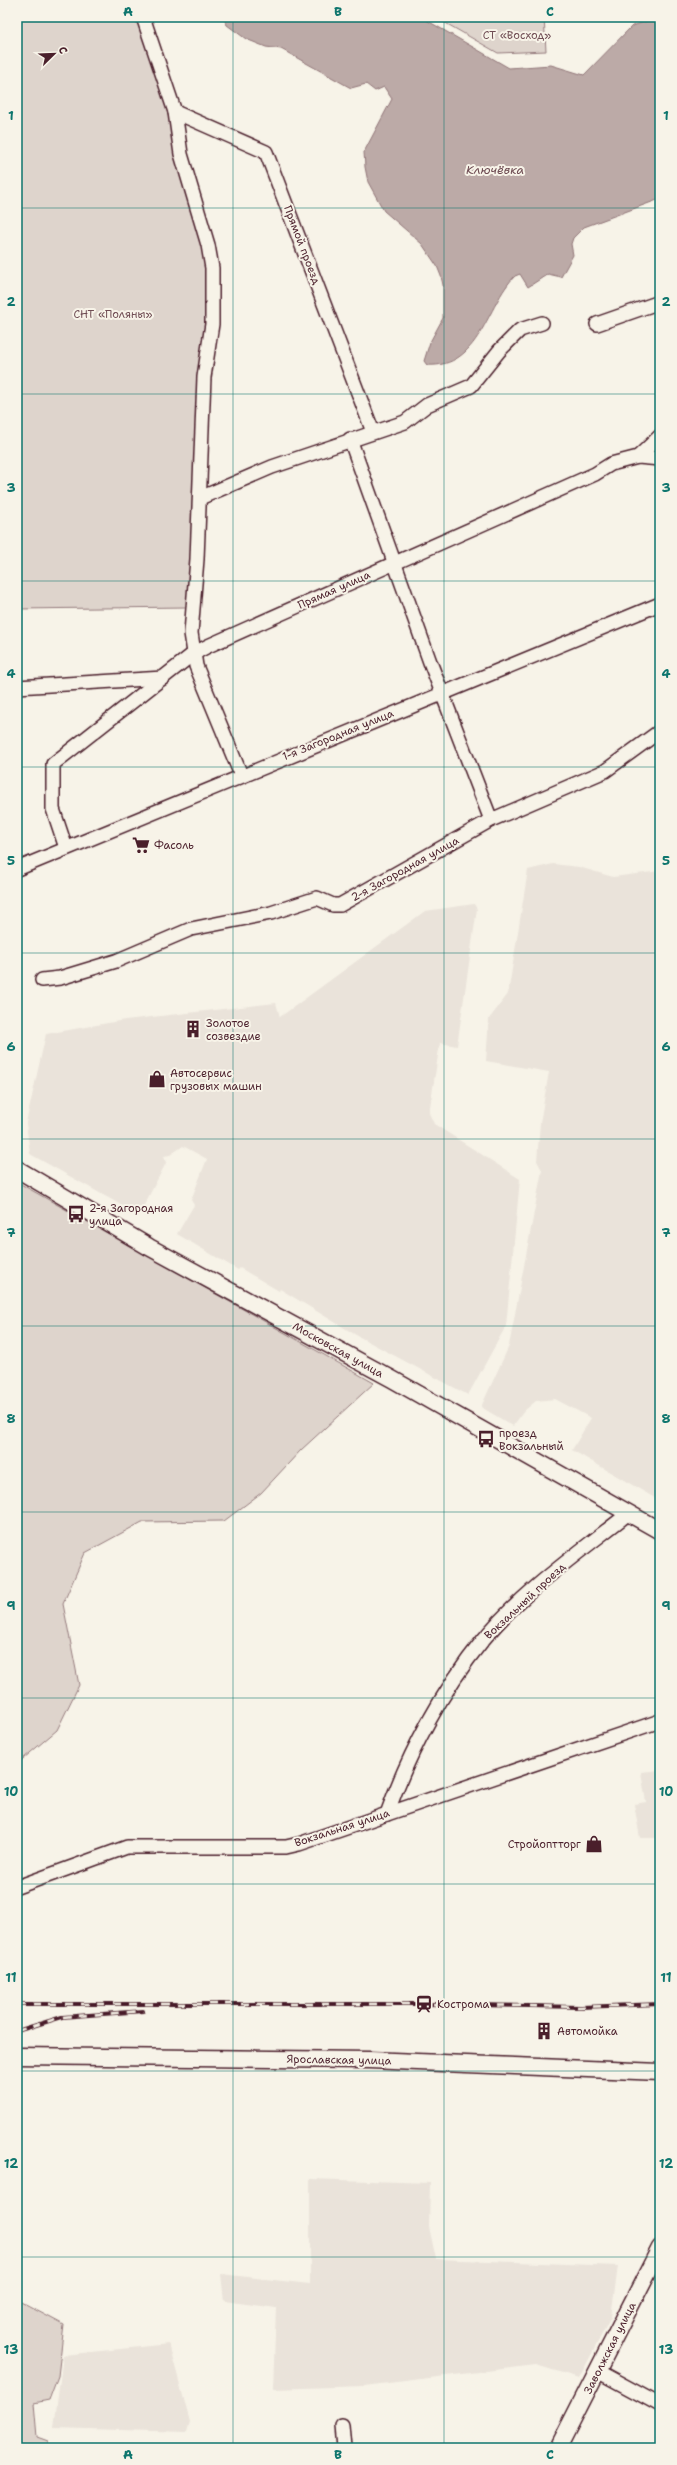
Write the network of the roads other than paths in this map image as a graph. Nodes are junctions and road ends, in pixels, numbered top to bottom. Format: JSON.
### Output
{"nodes":[{"id":1,"x":143,"y":17,"type":"edge"},
{"id":2,"x":175,"y":112,"type":"junction"},
{"id":3,"x":660,"y":302,"type":"edge"},
{"id":4,"x":542,"y":323,"type":"dead end"},
{"id":5,"x":597,"y":324,"type":"dead end"},
{"id":6,"x":373,"y":432,"type":"junction"},
{"id":7,"x":660,"y":436,"type":"edge"},
{"id":8,"x":350,"y":439,"type":"junction"},
{"id":9,"x":638,"y":457,"type":"junction"},
{"id":10,"x":660,"y":460,"type":"edge"},
{"id":11,"x":200,"y":498,"type":"junction"},
{"id":12,"x":396,"y":563,"type":"junction"},
{"id":13,"x":660,"y":604,"type":"edge"},
{"id":14,"x":193,"y":654,"type":"junction"},
{"id":15,"x":163,"y":678,"type":"junction"},
{"id":16,"x":17,"y":687,"type":"edge"},
{"id":17,"x":442,"y":693,"type":"junction"},
{"id":18,"x":660,"y":731,"type":"edge"},
{"id":19,"x":241,"y":775,"type":"junction"},
{"id":20,"x":491,"y":820,"type":"junction"},
{"id":21,"x":66,"y":848,"type":"junction"},
{"id":22,"x":17,"y":869,"type":"edge"},
{"id":23,"x":42,"y":980,"type":"dead end"},
{"id":24,"x":17,"y":1169,"type":"edge"},
{"id":25,"x":629,"y":1513,"type":"junction"},
{"id":26,"x":660,"y":1530,"type":"edge"},
{"id":27,"x":660,"y":1722,"type":"edge"},
{"id":28,"x":387,"y":1814,"type":"junction"},
{"id":29,"x":17,"y":1887,"type":"edge"},
{"id":30,"x":17,"y":2056,"type":"edge"},
{"id":31,"x":660,"y":2072,"type":"edge"},
{"id":32,"x":660,"y":2248,"type":"edge"},
{"id":33,"x":598,"y":2372,"type":"junction"},
{"id":34,"x":660,"y":2404,"type":"edge"},
{"id":35,"x":342,"y":2426,"type":"dead end"},
{"id":36,"x":344,"y":2448,"type":"edge"},
{"id":37,"x":558,"y":2448,"type":"edge"}],
"edges":[{"from":1,"to":2,"type":"street"},
{"from":2,"to":6,"type":"street","name":"Прямой проезд"},
{"from":2,"to":11,"type":"street"},
{"from":3,"to":5,"type":"street"},
{"from":4,"to":6,"type":"street"},
{"from":6,"to":8,"type":"street"},
{"from":7,"to":9,"type":"street"},
{"from":8,"to":11,"type":"street"},
{"from":8,"to":12,"type":"street"},
{"from":9,"to":10,"type":"street"},
{"from":9,"to":12,"type":"street","name":"Прямая улица"},
{"from":11,"to":14,"type":"street"},
{"from":12,"to":14,"type":"street","name":"Прямая улица"},
{"from":12,"to":17,"type":"street"},
{"from":13,"to":17,"type":"street","name":"1-я Загородная улица"},
{"from":14,"to":15,"type":"street","name":"Прямая улица"},
{"from":14,"to":19,"type":"street"},
{"from":15,"to":16,"type":"street"},
{"from":15,"to":21,"type":"street","name":"Прямая улица"},
{"from":17,"to":19,"type":"street","name":"1-я Загородная улица"},
{"from":17,"to":20,"type":"street"},
{"from":18,"to":20,"type":"street","name":"2-я Загородная улица"},
{"from":19,"to":21,"type":"street","name":"1-я Загородная улица"},
{"from":20,"to":23,"type":"street","name":"2-я Загородная улица"},
{"from":21,"to":22,"type":"street","name":"1-я Загородная улица"},
{"from":24,"to":25,"type":"main road","name":"Московская улица"},
{"from":25,"to":26,"type":"main road","name":"Московская улица"},
{"from":25,"to":28,"type":"street","name":"Вокзальный проезд"},
{"from":27,"to":28,"type":"street","name":"Вокзальная улица"},
{"from":28,"to":29,"type":"street","name":"Вокзальная улица"},
{"from":30,"to":31,"type":"main road","name":"Ярославская улица"},
{"from":32,"to":33,"type":"main road","name":"Заволжская улица"},
{"from":33,"to":34,"type":"street"},
{"from":33,"to":37,"type":"main road","name":"Заволжская улица"},
{"from":35,"to":36,"type":"street"}]}
